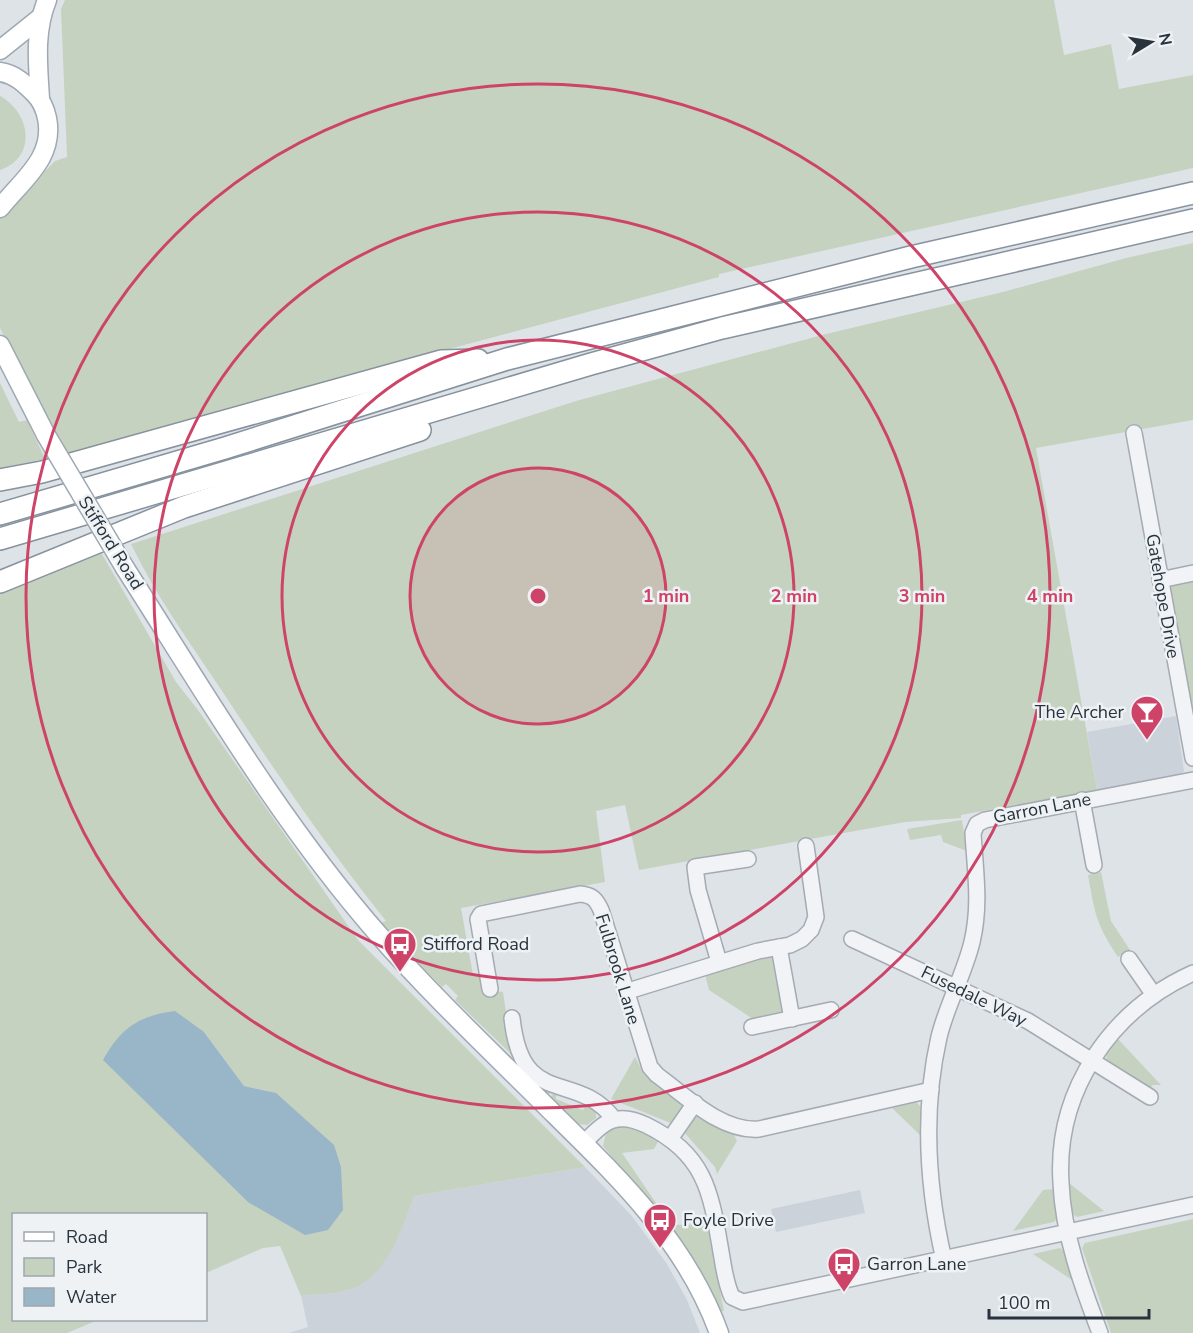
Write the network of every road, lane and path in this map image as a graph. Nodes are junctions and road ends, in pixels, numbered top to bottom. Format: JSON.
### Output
{"nodes":[{"id":1,"x":47,"y":0,"type":"edge"},
{"id":2,"x":40,"y":18,"type":"junction"},
{"id":3,"x":0,"y":50,"type":"edge"},
{"id":4,"x":0,"y":72,"type":"edge"},
{"id":5,"x":40,"y":99,"type":"junction"},
{"id":6,"x":23,"y":182,"type":"junction"},
{"id":7,"x":0,"y":190,"type":"edge"},
{"id":8,"x":1193,"y":193,"type":"edge"},
{"id":9,"x":0,"y":208,"type":"edge"},
{"id":10,"x":1193,"y":220,"type":"edge"},
{"id":11,"x":918,"y":282,"type":"junction"},
{"id":12,"x":0,"y":345,"type":"edge"},
{"id":13,"x":507,"y":359,"type":"junction"},
{"id":14,"x":358,"y":405,"type":"junction"},
{"id":15,"x":1134,"y":433,"type":"dead end"},
{"id":16,"x":242,"y":469,"type":"junction"},
{"id":17,"x":0,"y":480,"type":"edge"},
{"id":18,"x":0,"y":489,"type":"edge"},
{"id":19,"x":0,"y":514,"type":"edge"},
{"id":20,"x":0,"y":539,"type":"edge"},
{"id":21,"x":0,"y":571,"type":"edge"},
{"id":22,"x":1193,"y":573,"type":"edge"},
{"id":23,"x":1160,"y":580,"type":"junction"},
{"id":24,"x":0,"y":582,"type":"edge"},
{"id":25,"x":1193,"y":758,"type":"edge"},
{"id":26,"x":1193,"y":780,"type":"edge"},
{"id":27,"x":1082,"y":801,"type":"junction"},
{"id":28,"x":806,"y":846,"type":"dead end"},
{"id":29,"x":748,"y":859,"type":"dead end"},
{"id":30,"x":1095,"y":865,"type":"dead end"},
{"id":31,"x":852,"y":939,"type":"dead end"},
{"id":32,"x":779,"y":948,"type":"junction"},
{"id":33,"x":1129,"y":959,"type":"dead end"},
{"id":34,"x":719,"y":962,"type":"junction"},
{"id":35,"x":1193,"y":973,"type":"edge"},
{"id":36,"x":957,"y":986,"type":"junction"},
{"id":37,"x":490,"y":989,"type":"dead end"},
{"id":38,"x":625,"y":992,"type":"junction"},
{"id":39,"x":1154,"y":995,"type":"junction"},
{"id":40,"x":831,"y":1010,"type":"dead end"},
{"id":41,"x":512,"y":1018,"type":"dead end"},
{"id":42,"x":792,"y":1018,"type":"junction"},
{"id":43,"x":752,"y":1027,"type":"dead end"},
{"id":44,"x":1092,"y":1059,"type":"junction"},
{"id":45,"x":931,"y":1090,"type":"junction"},
{"id":46,"x":1150,"y":1097,"type":"dead end"},
{"id":47,"x":695,"y":1103,"type":"junction"},
{"id":48,"x":614,"y":1119,"type":"junction"},
{"id":49,"x":670,"y":1139,"type":"junction"},
{"id":50,"x":584,"y":1143,"type":"junction"},
{"id":51,"x":1193,"y":1205,"type":"edge"},
{"id":52,"x":1069,"y":1232,"type":"junction"},
{"id":53,"x":944,"y":1260,"type":"junction"},
{"id":54,"x":718,"y":1333,"type":"edge"},
{"id":55,"x":1100,"y":1333,"type":"edge"}],
"edges":[{"from":1,"to":2,"type":"main road"},
{"from":2,"to":3,"type":"main road"},
{"from":2,"to":5,"type":"main road"},
{"from":4,"to":5,"type":"main road"},
{"from":5,"to":6,"type":"main road"},
{"from":6,"to":7,"type":"main road"},
{"from":6,"to":9,"type":"main road"},
{"from":8,"to":13,"type":"highway"},
{"from":10,"to":11,"type":"highway"},
{"from":11,"to":16,"type":"highway"},
{"from":11,"to":24,"type":"highway"},
{"from":12,"to":50,"type":"main road","name":"Stifford Road","bridge":true},
{"from":13,"to":14,"type":"highway"},
{"from":13,"to":17,"type":"highway"},
{"from":14,"to":18,"type":"highway"},
{"from":14,"to":19,"type":"highway"},
{"from":15,"to":23,"type":"street","name":"Gatehope Drive"},
{"from":16,"to":20,"type":"highway"},
{"from":16,"to":21,"type":"highway"},
{"from":22,"to":23,"type":"street"},
{"from":23,"to":25,"type":"street","name":"Gatehope Drive"},
{"from":26,"to":27,"type":"street","name":"Garron Lane"},
{"from":27,"to":30,"type":"street"},
{"from":27,"to":36,"type":"street","name":"Garron Lane"},
{"from":28,"to":32,"type":"street"},
{"from":29,"to":34,"type":"street"},
{"from":31,"to":36,"type":"street","name":"Fusedale Way"},
{"from":32,"to":34,"type":"street"},
{"from":32,"to":42,"type":"street"},
{"from":33,"to":39,"type":"street"},
{"from":34,"to":38,"type":"street"},
{"from":35,"to":39,"type":"street"},
{"from":36,"to":44,"type":"street","name":"Fusedale Way"},
{"from":36,"to":45,"type":"street","name":"Garron Lane"},
{"from":37,"to":38,"type":"street","name":"Fulbrook Lane"},
{"from":38,"to":47,"type":"street","name":"Fulbrook Lane"},
{"from":39,"to":44,"type":"street"},
{"from":40,"to":42,"type":"street"},
{"from":41,"to":48,"type":"street"},
{"from":42,"to":43,"type":"street"},
{"from":44,"to":46,"type":"street","name":"Fusedale Way"},
{"from":44,"to":52,"type":"street"},
{"from":45,"to":47,"type":"street","name":"Fulbrook Lane"},
{"from":45,"to":53,"type":"street","name":"Garron Lane"},
{"from":47,"to":49,"type":"street"},
{"from":48,"to":49,"type":"street"},
{"from":48,"to":50,"type":"street"},
{"from":49,"to":53,"type":"street"},
{"from":50,"to":54,"type":"main road","name":"Stifford Road"},
{"from":51,"to":52,"type":"street"},
{"from":52,"to":53,"type":"street"},
{"from":52,"to":55,"type":"street"}]}
